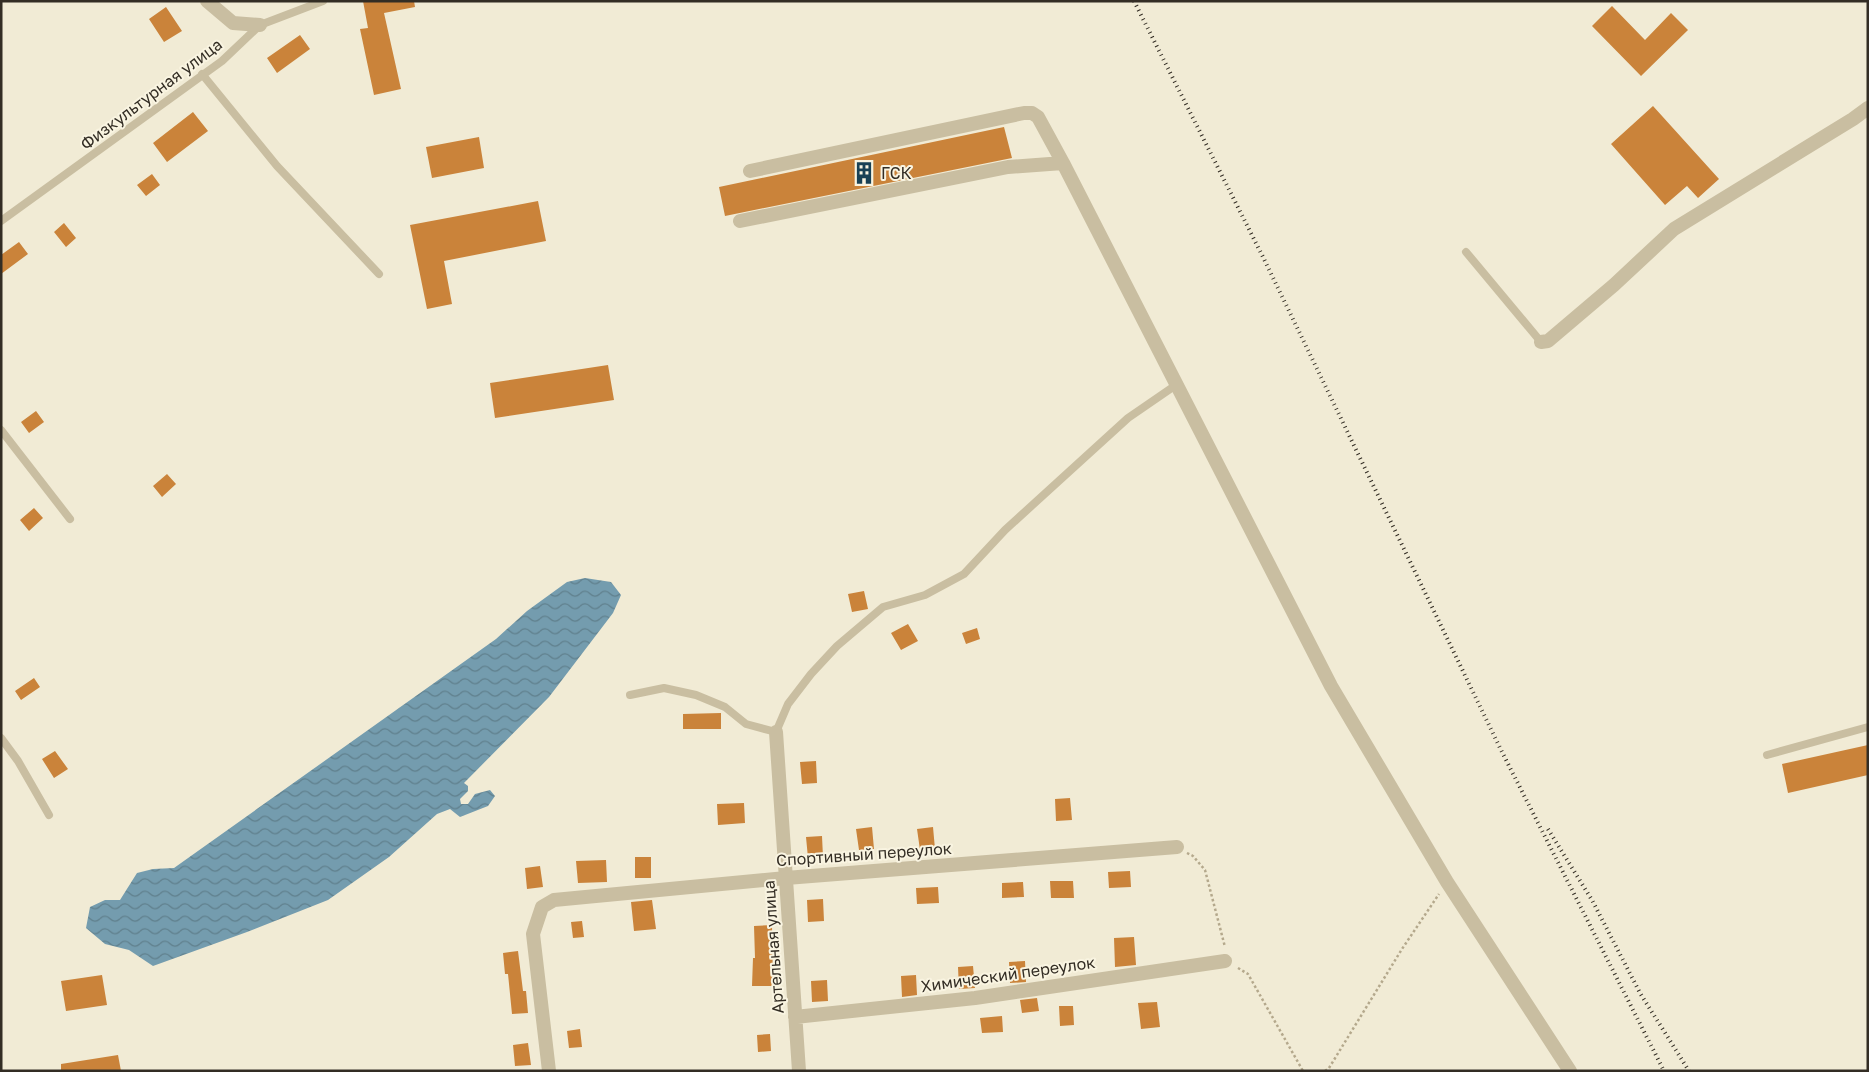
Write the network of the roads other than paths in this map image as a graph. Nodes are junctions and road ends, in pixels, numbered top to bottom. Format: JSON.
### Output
{"nodes":[{"id":1,"x":207,"y":1,"type":"edge"},
{"id":2,"x":323,"y":1,"type":"edge"},
{"id":3,"x":260,"y":25,"type":"junction"},
{"id":4,"x":202,"y":74,"type":"junction"},
{"id":5,"x":1868,"y":108,"type":"edge"},
{"id":6,"x":1063,"y":163,"type":"junction"},
{"id":7,"x":750,"y":171,"type":"dead end"},
{"id":8,"x":1,"y":221,"type":"edge"},
{"id":9,"x":740,"y":221,"type":"dead end"},
{"id":10,"x":1466,"y":252,"type":"dead end"},
{"id":11,"x":379,"y":274,"type":"dead end"},
{"id":12,"x":1541,"y":342,"type":"joint"},
{"id":13,"x":1176,"y":385,"type":"junction"},
{"id":14,"x":1,"y":430,"type":"edge"},
{"id":15,"x":70,"y":518,"type":"dead end"},
{"id":16,"x":630,"y":695,"type":"dead end"},
{"id":17,"x":1868,"y":727,"type":"edge"},
{"id":18,"x":776,"y":732,"type":"junction"},
{"id":19,"x":1,"y":738,"type":"edge"},
{"id":20,"x":1767,"y":755,"type":"dead end"},
{"id":21,"x":49,"y":815,"type":"dead end"},
{"id":22,"x":1177,"y":847,"type":"dead end"},
{"id":23,"x":786,"y":878,"type":"junction"},
{"id":24,"x":1225,"y":961,"type":"dead end"},
{"id":25,"x":796,"y":1017,"type":"junction"},
{"id":26,"x":549,"y":1071,"type":"edge"},
{"id":27,"x":799,"y":1071,"type":"edge"},
{"id":28,"x":1570,"y":1071,"type":"edge"}],
"edges":[{"from":1,"to":3,"type":"street"},
{"from":2,"to":3,"type":"lane","name":"Физкультурная улица"},
{"from":3,"to":4,"type":"lane","name":"Физкультурная улица"},
{"from":4,"to":8,"type":"lane","name":"Физкультурная улица"},
{"from":4,"to":11,"type":"lane"},
{"from":5,"to":12,"type":"street"},
{"from":6,"to":7,"type":"street"},
{"from":6,"to":9,"type":"street"},
{"from":6,"to":13,"type":"street"},
{"from":10,"to":12,"type":"lane"},
{"from":13,"to":18,"type":"lane"},
{"from":13,"to":28,"type":"street"},
{"from":14,"to":15,"type":"lane"},
{"from":16,"to":18,"type":"lane"},
{"from":17,"to":20,"type":"lane"},
{"from":18,"to":23,"type":"street","name":"Артельная улица"},
{"from":19,"to":21,"type":"lane"},
{"from":22,"to":23,"type":"street","name":"Спортивный переулок"},
{"from":23,"to":25,"type":"street","name":"Артельная улица"},
{"from":23,"to":26,"type":"street","name":"Спортивный переулок"},
{"from":24,"to":25,"type":"street","name":"Химический переулок"},
{"from":25,"to":27,"type":"street","name":"Артельная улица"}]}
